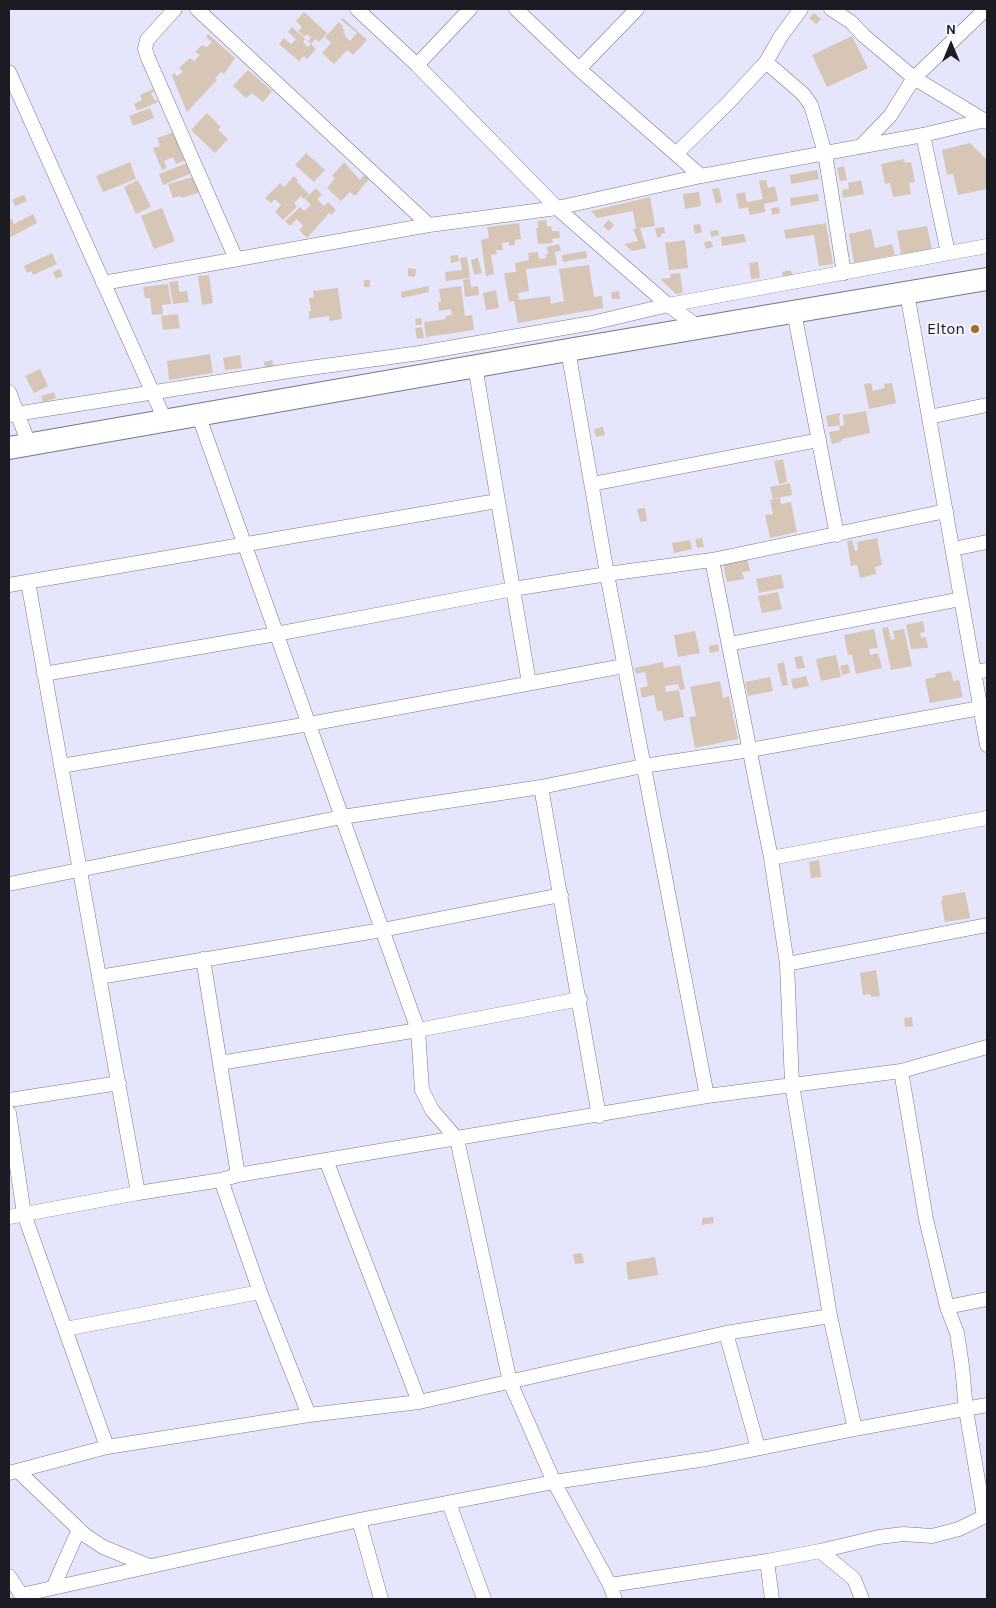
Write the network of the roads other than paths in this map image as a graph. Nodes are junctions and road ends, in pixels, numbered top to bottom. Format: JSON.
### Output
{"nodes":[{"id":1,"x":175,"y":9,"type":"edge"},
{"id":2,"x":197,"y":9,"type":"edge"},
{"id":3,"x":357,"y":9,"type":"edge"},
{"id":4,"x":470,"y":9,"type":"edge"},
{"id":5,"x":516,"y":9,"type":"edge"},
{"id":6,"x":637,"y":9,"type":"edge"},
{"id":7,"x":801,"y":9,"type":"edge"},
{"id":8,"x":831,"y":9,"type":"edge"},
{"id":9,"x":986,"y":9,"type":"edge"},
{"id":10,"x":766,"y":62,"type":"junction"},
{"id":11,"x":417,"y":64,"type":"junction"},
{"id":12,"x":579,"y":69,"type":"junction"},
{"id":13,"x":9,"y":72,"type":"edge"},
{"id":14,"x":914,"y":78,"type":"junction"},
{"id":15,"x":986,"y":121,"type":"edge"},
{"id":16,"x":922,"y":135,"type":"junction"},
{"id":17,"x":860,"y":147,"type":"junction"},
{"id":18,"x":676,"y":154,"type":"junction"},
{"id":19,"x":825,"y":154,"type":"junction"},
{"id":20,"x":701,"y":176,"type":"junction"},
{"id":21,"x":557,"y":208,"type":"junction"},
{"id":22,"x":429,"y":225,"type":"junction"},
{"id":23,"x":987,"y":246,"type":"edge"},
{"id":24,"x":948,"y":254,"type":"junction"},
{"id":25,"x":236,"y":259,"type":"junction"},
{"id":26,"x":844,"y":272,"type":"junction"},
{"id":27,"x":987,"y":279,"type":"edge"},
{"id":28,"x":103,"y":283,"type":"junction"},
{"id":29,"x":907,"y":293,"type":"junction"},
{"id":30,"x":668,"y":304,"type":"junction"},
{"id":31,"x":794,"y":312,"type":"junction"},
{"id":32,"x":700,"y":328,"type":"junction"},
{"id":33,"x":568,"y":350,"type":"junction"},
{"id":34,"x":475,"y":366,"type":"junction"},
{"id":35,"x":9,"y":392,"type":"edge"},
{"id":36,"x":152,"y":392,"type":"junction"},
{"id":37,"x":987,"y":405,"type":"edge"},
{"id":38,"x":13,"y":414,"type":"edge"},
{"id":39,"x":198,"y":414,"type":"junction"},
{"id":40,"x":929,"y":417,"type":"junction"},
{"id":41,"x":165,"y":420,"type":"junction"},
{"id":42,"x":819,"y":440,"type":"junction"},
{"id":43,"x":19,"y":446,"type":"edge"},
{"id":44,"x":592,"y":484,"type":"junction"},
{"id":45,"x":498,"y":501,"type":"junction"},
{"id":46,"x":946,"y":511,"type":"junction"},
{"id":47,"x":837,"y":535,"type":"junction"},
{"id":48,"x":987,"y":542,"type":"edge"},
{"id":49,"x":245,"y":546,"type":"junction"},
{"id":50,"x":953,"y":549,"type":"junction"},
{"id":51,"x":712,"y":560,"type":"junction"},
{"id":52,"x":607,"y":574,"type":"junction"},
{"id":53,"x":28,"y":582,"type":"junction"},
{"id":54,"x":9,"y":585,"type":"edge"},
{"id":55,"x":513,"y":589,"type":"junction"},
{"id":56,"x":961,"y":599,"type":"junction"},
{"id":57,"x":276,"y":634,"type":"junction"},
{"id":58,"x":729,"y":644,"type":"junction"},
{"id":59,"x":624,"y":666,"type":"junction"},
{"id":60,"x":981,"y":671,"type":"edge"},
{"id":61,"x":44,"y":674,"type":"junction"},
{"id":62,"x":529,"y":683,"type":"junction"},
{"id":63,"x":980,"y":708,"type":"junction"},
{"id":64,"x":309,"y":724,"type":"junction"},
{"id":65,"x":987,"y":745,"type":"edge"},
{"id":66,"x":750,"y":750,"type":"junction"},
{"id":67,"x":61,"y":766,"type":"junction"},
{"id":68,"x":643,"y":766,"type":"junction"},
{"id":69,"x":541,"y":787,"type":"junction"},
{"id":70,"x":342,"y":817,"type":"junction"},
{"id":71,"x":987,"y":818,"type":"edge"},
{"id":72,"x":771,"y":858,"type":"junction"},
{"id":73,"x":80,"y":870,"type":"junction"},
{"id":74,"x":9,"y":884,"type":"edge"},
{"id":75,"x":561,"y":896,"type":"junction"},
{"id":76,"x":987,"y":925,"type":"edge"},
{"id":77,"x":382,"y":930,"type":"junction"},
{"id":78,"x":203,"y":959,"type":"junction"},
{"id":79,"x":787,"y":964,"type":"junction"},
{"id":80,"x":99,"y":977,"type":"junction"},
{"id":81,"x":580,"y":999,"type":"junction"},
{"id":82,"x":418,"y":1030,"type":"junction"},
{"id":83,"x":987,"y":1047,"type":"edge"},
{"id":84,"x":220,"y":1063,"type":"junction"},
{"id":85,"x":901,"y":1071,"type":"junction"},
{"id":86,"x":119,"y":1083,"type":"junction"},
{"id":87,"x":792,"y":1084,"type":"junction"},
{"id":88,"x":707,"y":1096,"type":"junction"},
{"id":89,"x":9,"y":1100,"type":"edge"},
{"id":90,"x":9,"y":1113,"type":"edge"},
{"id":91,"x":599,"y":1116,"type":"junction"},
{"id":92,"x":456,"y":1139,"type":"junction"},
{"id":93,"x":326,"y":1160,"type":"junction"},
{"id":94,"x":238,"y":1175,"type":"junction"},
{"id":95,"x":221,"y":1180,"type":"junction"},
{"id":96,"x":138,"y":1193,"type":"junction"},
{"id":97,"x":24,"y":1214,"type":"junction"},
{"id":98,"x":9,"y":1217,"type":"edge"},
{"id":99,"x":260,"y":1292,"type":"junction"},
{"id":100,"x":987,"y":1299,"type":"edge"},
{"id":101,"x":947,"y":1306,"type":"junction"},
{"id":102,"x":830,"y":1316,"type":"junction"},
{"id":103,"x":65,"y":1329,"type":"junction"},
{"id":104,"x":726,"y":1334,"type":"junction"},
{"id":105,"x":510,"y":1382,"type":"junction"},
{"id":106,"x":418,"y":1402,"type":"junction"},
{"id":107,"x":987,"y":1405,"type":"edge"},
{"id":108,"x":966,"y":1410,"type":"junction"},
{"id":109,"x":309,"y":1415,"type":"junction"},
{"id":110,"x":855,"y":1429,"type":"junction"},
{"id":111,"x":108,"y":1448,"type":"junction"},
{"id":112,"x":758,"y":1448,"type":"junction"},
{"id":113,"x":13,"y":1472,"type":"edge"},
{"id":114,"x":554,"y":1482,"type":"junction"},
{"id":115,"x":449,"y":1503,"type":"junction"},
{"id":116,"x":986,"y":1515,"type":"edge"},
{"id":117,"x":359,"y":1520,"type":"junction"},
{"id":118,"x":79,"y":1529,"type":"junction"},
{"id":119,"x":820,"y":1551,"type":"junction"},
{"id":120,"x":767,"y":1561,"type":"junction"},
{"id":121,"x":149,"y":1566,"type":"junction"},
{"id":122,"x":9,"y":1576,"type":"edge"},
{"id":123,"x":610,"y":1585,"type":"junction"},
{"id":124,"x":52,"y":1588,"type":"junction"},
{"id":125,"x":23,"y":1597,"type":"edge"},
{"id":126,"x":381,"y":1599,"type":"edge"},
{"id":127,"x":484,"y":1599,"type":"edge"},
{"id":128,"x":615,"y":1599,"type":"edge"},
{"id":129,"x":772,"y":1599,"type":"edge"},
{"id":130,"x":863,"y":1599,"type":"edge"}],
"edges":[{"from":1,"to":25,"type":"street"},
{"from":2,"to":22,"type":"street"},
{"from":3,"to":11,"type":"street"},
{"from":4,"to":11,"type":"street"},
{"from":5,"to":12,"type":"street"},
{"from":6,"to":12,"type":"street"},
{"from":7,"to":10,"type":"street"},
{"from":8,"to":14,"type":"street"},
{"from":9,"to":14,"type":"street"},
{"from":10,"to":18,"type":"street"},
{"from":10,"to":19,"type":"street"},
{"from":11,"to":21,"type":"street"},
{"from":12,"to":18,"type":"street"},
{"from":13,"to":28,"type":"street"},
{"from":14,"to":15,"type":"street"},
{"from":14,"to":17,"type":"street"},
{"from":15,"to":16,"type":"street"},
{"from":16,"to":17,"type":"street"},
{"from":16,"to":24,"type":"street"},
{"from":17,"to":19,"type":"street"},
{"from":18,"to":20,"type":"street"},
{"from":19,"to":20,"type":"street"},
{"from":19,"to":26,"type":"street"},
{"from":20,"to":21,"type":"street"},
{"from":21,"to":22,"type":"street"},
{"from":21,"to":30,"type":"street"},
{"from":22,"to":25,"type":"street"},
{"from":23,"to":24,"type":"street"},
{"from":24,"to":26,"type":"street"},
{"from":25,"to":28,"type":"street"},
{"from":26,"to":30,"type":"street"},
{"from":27,"to":29,"type":"highway"},
{"from":28,"to":36,"type":"street"},
{"from":29,"to":31,"type":"highway"},
{"from":29,"to":40,"type":"street"},
{"from":30,"to":32,"type":"street"},
{"from":30,"to":36,"type":"street"},
{"from":31,"to":32,"type":"highway"},
{"from":31,"to":42,"type":"street"},
{"from":32,"to":33,"type":"highway"},
{"from":33,"to":34,"type":"highway"},
{"from":33,"to":44,"type":"street"},
{"from":34,"to":39,"type":"highway"},
{"from":34,"to":45,"type":"street"},
{"from":35,"to":38,"type":"street"},
{"from":36,"to":38,"type":"street"},
{"from":36,"to":41,"type":"street"},
{"from":37,"to":40,"type":"street"},
{"from":38,"to":43,"type":"street"},
{"from":39,"to":41,"type":"highway"},
{"from":39,"to":49,"type":"street"},
{"from":40,"to":46,"type":"street"},
{"from":41,"to":43,"type":"highway"},
{"from":42,"to":44,"type":"street"},
{"from":42,"to":47,"type":"street"},
{"from":44,"to":52,"type":"street"},
{"from":45,"to":49,"type":"street"},
{"from":45,"to":55,"type":"street"},
{"from":46,"to":47,"type":"street"},
{"from":46,"to":50,"type":"street"},
{"from":47,"to":51,"type":"street"},
{"from":48,"to":50,"type":"street"},
{"from":49,"to":53,"type":"street"},
{"from":49,"to":57,"type":"street"},
{"from":50,"to":56,"type":"street"},
{"from":51,"to":52,"type":"street"},
{"from":51,"to":58,"type":"street"},
{"from":52,"to":55,"type":"street"},
{"from":52,"to":59,"type":"street"},
{"from":53,"to":54,"type":"street"},
{"from":53,"to":61,"type":"street"},
{"from":55,"to":57,"type":"street"},
{"from":55,"to":62,"type":"street"},
{"from":56,"to":58,"type":"street"},
{"from":56,"to":60,"type":"street"},
{"from":57,"to":61,"type":"street"},
{"from":57,"to":64,"type":"street"},
{"from":58,"to":66,"type":"street"},
{"from":59,"to":62,"type":"street"},
{"from":59,"to":68,"type":"street"},
{"from":60,"to":63,"type":"street"},
{"from":61,"to":67,"type":"street"},
{"from":62,"to":64,"type":"street"},
{"from":63,"to":65,"type":"street"},
{"from":63,"to":66,"type":"street"},
{"from":64,"to":67,"type":"street"},
{"from":64,"to":70,"type":"street"},
{"from":66,"to":68,"type":"street"},
{"from":66,"to":72,"type":"street"},
{"from":67,"to":73,"type":"street"},
{"from":68,"to":69,"type":"street"},
{"from":68,"to":88,"type":"street"},
{"from":69,"to":70,"type":"street"},
{"from":69,"to":75,"type":"street"},
{"from":70,"to":73,"type":"street"},
{"from":70,"to":77,"type":"street"},
{"from":71,"to":72,"type":"street"},
{"from":72,"to":79,"type":"street"},
{"from":73,"to":74,"type":"street"},
{"from":73,"to":80,"type":"street"},
{"from":75,"to":77,"type":"street"},
{"from":75,"to":81,"type":"street"},
{"from":76,"to":79,"type":"street"},
{"from":77,"to":78,"type":"street"},
{"from":77,"to":82,"type":"street"},
{"from":78,"to":80,"type":"street"},
{"from":78,"to":84,"type":"street"},
{"from":79,"to":87,"type":"street"},
{"from":80,"to":86,"type":"street"},
{"from":81,"to":82,"type":"street"},
{"from":81,"to":91,"type":"street"},
{"from":82,"to":84,"type":"street"},
{"from":82,"to":92,"type":"street"},
{"from":83,"to":85,"type":"street"},
{"from":84,"to":94,"type":"street"},
{"from":85,"to":87,"type":"street"},
{"from":85,"to":101,"type":"street"},
{"from":86,"to":89,"type":"street"},
{"from":86,"to":96,"type":"street"},
{"from":87,"to":88,"type":"street"},
{"from":87,"to":102,"type":"street"},
{"from":88,"to":91,"type":"street"},
{"from":90,"to":97,"type":"street"},
{"from":91,"to":92,"type":"street"},
{"from":92,"to":93,"type":"street"},
{"from":92,"to":105,"type":"street"},
{"from":93,"to":94,"type":"street"},
{"from":93,"to":106,"type":"street"},
{"from":94,"to":95,"type":"street"},
{"from":95,"to":96,"type":"street"},
{"from":95,"to":99,"type":"street"},
{"from":96,"to":97,"type":"street"},
{"from":97,"to":98,"type":"street"},
{"from":97,"to":103,"type":"street"},
{"from":99,"to":103,"type":"street"},
{"from":99,"to":109,"type":"street"},
{"from":100,"to":101,"type":"street"},
{"from":101,"to":108,"type":"street"},
{"from":102,"to":104,"type":"street"},
{"from":102,"to":110,"type":"street"},
{"from":103,"to":111,"type":"street"},
{"from":104,"to":105,"type":"street"},
{"from":104,"to":112,"type":"street"},
{"from":105,"to":106,"type":"street"},
{"from":105,"to":114,"type":"street"},
{"from":106,"to":109,"type":"street"},
{"from":107,"to":108,"type":"street"},
{"from":108,"to":110,"type":"street"},
{"from":108,"to":116,"type":"street"},
{"from":109,"to":111,"type":"street"},
{"from":110,"to":112,"type":"street"},
{"from":111,"to":113,"type":"street"},
{"from":112,"to":114,"type":"street"},
{"from":113,"to":118,"type":"street"},
{"from":114,"to":115,"type":"street"},
{"from":114,"to":123,"type":"street"},
{"from":115,"to":117,"type":"street"},
{"from":115,"to":127,"type":"street"},
{"from":116,"to":119,"type":"street"},
{"from":117,"to":121,"type":"street"},
{"from":117,"to":126,"type":"street"},
{"from":118,"to":121,"type":"street"},
{"from":118,"to":124,"type":"street"},
{"from":119,"to":120,"type":"street"},
{"from":119,"to":130,"type":"street"},
{"from":120,"to":123,"type":"street"},
{"from":120,"to":129,"type":"street"},
{"from":121,"to":124,"type":"street"},
{"from":122,"to":125,"type":"street"},
{"from":123,"to":128,"type":"street"},
{"from":124,"to":125,"type":"street"}]}
